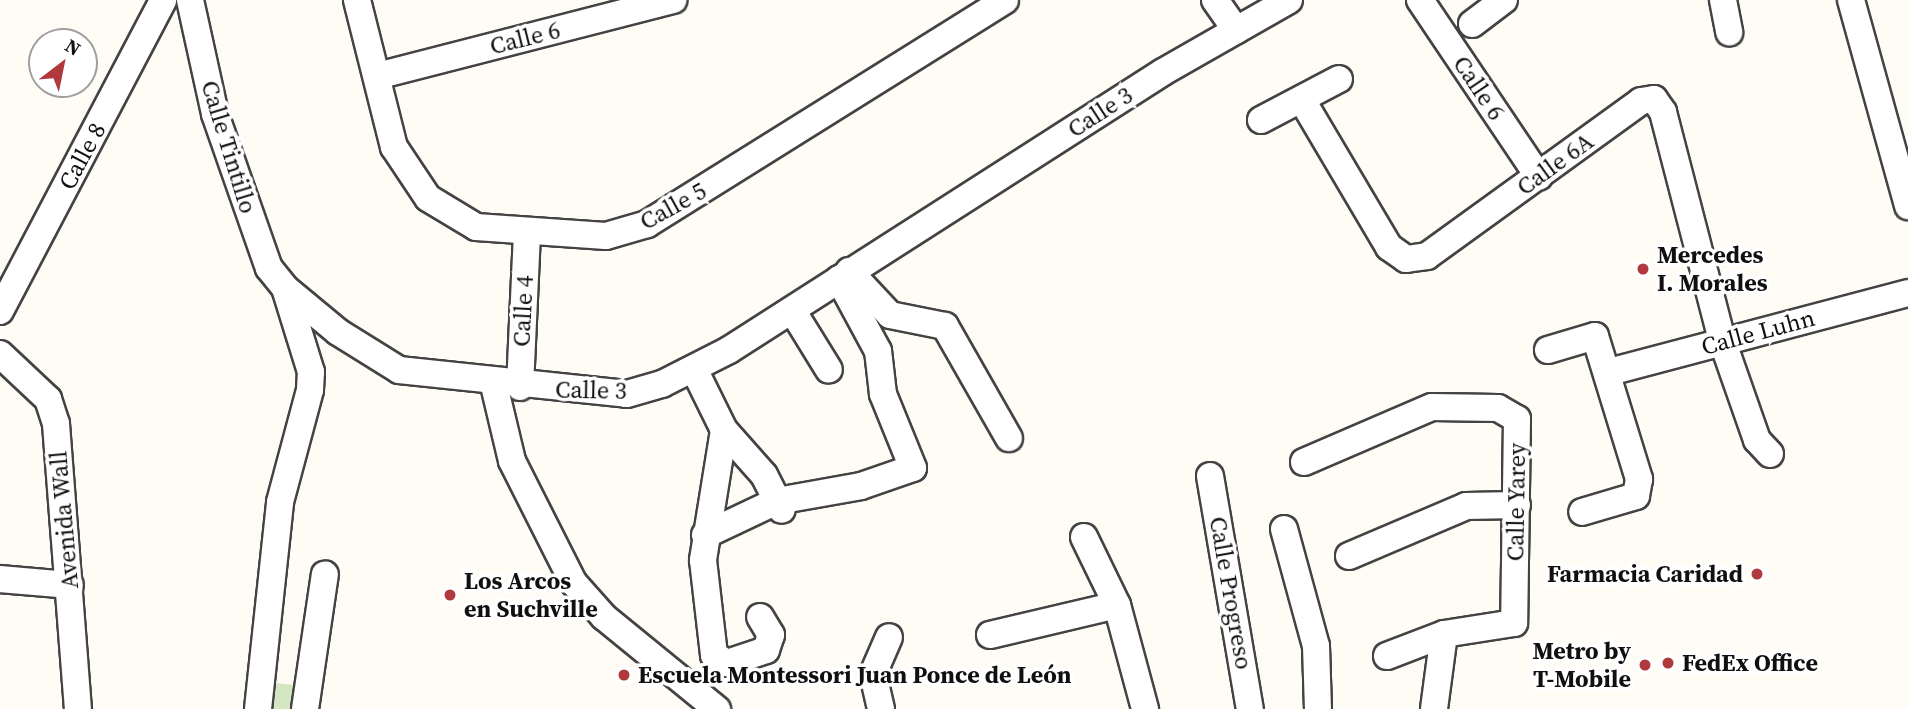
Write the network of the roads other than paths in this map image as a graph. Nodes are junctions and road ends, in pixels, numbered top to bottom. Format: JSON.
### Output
{"nodes":[{"id":1,"x":163,"y":0,"type":"edge"},
{"id":2,"x":190,"y":0,"type":"edge"},
{"id":3,"x":357,"y":0,"type":"edge"},
{"id":4,"x":673,"y":0,"type":"edge"},
{"id":5,"x":1004,"y":0,"type":"edge"},
{"id":6,"x":1215,"y":0,"type":"edge"},
{"id":7,"x":1289,"y":0,"type":"edge"},
{"id":8,"x":1420,"y":0,"type":"edge"},
{"id":9,"x":1504,"y":0,"type":"edge"},
{"id":10,"x":1723,"y":0,"type":"edge"},
{"id":11,"x":1850,"y":0,"type":"edge"},
{"id":12,"x":1472,"y":24,"type":"dead end"},
{"id":13,"x":1236,"y":30,"type":"junction"},
{"id":14,"x":1729,"y":32,"type":"dead end"},
{"id":15,"x":377,"y":76,"type":"junction"},
{"id":16,"x":1339,"y":79,"type":"dead end"},
{"id":17,"x":1302,"y":100,"type":"junction"},
{"id":18,"x":1261,"y":120,"type":"dead end"},
{"id":19,"x":1539,"y":177,"type":"junction"},
{"id":20,"x":1908,"y":206,"type":"edge"},
{"id":21,"x":527,"y":234,"type":"junction"},
{"id":22,"x":844,"y":275,"type":"junction"},
{"id":23,"x":285,"y":288,"type":"junction"},
{"id":24,"x":1908,"y":293,"type":"edge"},
{"id":25,"x":792,"y":310,"type":"junction"},
{"id":26,"x":0,"y":311,"type":"edge"},
{"id":27,"x":1722,"y":340,"type":"junction"},
{"id":28,"x":1548,"y":350,"type":"dead end"},
{"id":29,"x":0,"y":354,"type":"edge"},
{"id":30,"x":694,"y":369,"type":"junction"},
{"id":31,"x":829,"y":370,"type":"dead end"},
{"id":32,"x":1609,"y":372,"type":"junction"},
{"id":33,"x":493,"y":382,"type":"junction"},
{"id":34,"x":520,"y":387,"type":"junction"},
{"id":35,"x":724,"y":430,"type":"junction"},
{"id":36,"x":1009,"y":438,"type":"dead end"},
{"id":37,"x":1770,"y":454,"type":"dead end"},
{"id":38,"x":1304,"y":462,"type":"dead end"},
{"id":39,"x":1210,"y":476,"type":"dead end"},
{"id":40,"x":779,"y":505,"type":"junction"},
{"id":41,"x":1517,"y":505,"type":"junction"},
{"id":42,"x":1582,"y":512,"type":"dead end"},
{"id":43,"x":1284,"y":529,"type":"dead end"},
{"id":44,"x":705,"y":535,"type":"junction"},
{"id":45,"x":1084,"y":537,"type":"dead end"},
{"id":46,"x":1349,"y":556,"type":"dead end"},
{"id":47,"x":325,"y":575,"type":"dead end"},
{"id":48,"x":0,"y":579,"type":"edge"},
{"id":49,"x":70,"y":584,"type":"junction"},
{"id":50,"x":1117,"y":605,"type":"junction"},
{"id":51,"x":761,"y":618,"type":"dead end"},
{"id":52,"x":1444,"y":634,"type":"junction"},
{"id":53,"x":990,"y":635,"type":"dead end"},
{"id":54,"x":890,"y":638,"type":"dead end"},
{"id":55,"x":1387,"y":656,"type":"dead end"},
{"id":56,"x":721,"y":659,"type":"junction"},
{"id":57,"x":1143,"y":703,"type":"edge"},
{"id":58,"x":714,"y":706,"type":"edge"},
{"id":59,"x":78,"y":709,"type":"edge"},
{"id":60,"x":258,"y":709,"type":"edge"},
{"id":61,"x":305,"y":709,"type":"edge"},
{"id":62,"x":881,"y":709,"type":"edge"},
{"id":63,"x":1250,"y":709,"type":"edge"},
{"id":64,"x":1318,"y":709,"type":"edge"},
{"id":65,"x":1434,"y":709,"type":"edge"}],
"edges":[{"from":1,"to":26,"type":"street","name":"Calle 8"},
{"from":2,"to":23,"type":"street","name":"Calle Tintillo"},
{"from":3,"to":15,"type":"street","name":"Calle 5"},
{"from":4,"to":15,"type":"street","name":"Calle 6"},
{"from":5,"to":21,"type":"street","name":"Calle 5"},
{"from":6,"to":13,"type":"street"},
{"from":7,"to":13,"type":"street","name":"Calle 3"},
{"from":8,"to":19,"type":"street","name":"Calle 6"},
{"from":9,"to":12,"type":"street"},
{"from":10,"to":14,"type":"street"},
{"from":11,"to":20,"type":"street"},
{"from":13,"to":22,"type":"street","name":"Calle 3"},
{"from":15,"to":21,"type":"street","name":"Calle 5"},
{"from":16,"to":17,"type":"street"},
{"from":17,"to":18,"type":"street"},
{"from":17,"to":19,"type":"street","name":"Calle 6A"},
{"from":19,"to":27,"type":"street","name":"Calle 6A"},
{"from":21,"to":34,"type":"street","name":"Calle 4"},
{"from":22,"to":25,"type":"street","name":"Calle 3"},
{"from":22,"to":36,"type":"street"},
{"from":22,"to":40,"type":"street"},
{"from":23,"to":33,"type":"street","name":"Calle 3"},
{"from":23,"to":60,"type":"street"},
{"from":24,"to":27,"type":"street","name":"Calle Luhn"},
{"from":25,"to":30,"type":"street","name":"Calle 3"},
{"from":25,"to":31,"type":"street"},
{"from":27,"to":32,"type":"street","name":"Calle Luhn"},
{"from":27,"to":37,"type":"street"},
{"from":28,"to":32,"type":"street"},
{"from":29,"to":49,"type":"street","name":"Avenida Wall"},
{"from":30,"to":34,"type":"street","name":"Calle 3"},
{"from":30,"to":35,"type":"street"},
{"from":32,"to":42,"type":"street"},
{"from":33,"to":34,"type":"street","name":"Calle 3"},
{"from":33,"to":58,"type":"street"},
{"from":35,"to":40,"type":"street"},
{"from":35,"to":44,"type":"street"},
{"from":38,"to":41,"type":"street","name":"Calle Yarey"},
{"from":39,"to":63,"type":"street","name":"Calle Progreso"},
{"from":40,"to":44,"type":"street"},
{"from":41,"to":46,"type":"street"},
{"from":41,"to":52,"type":"street","name":"Calle Yarey"},
{"from":43,"to":64,"type":"street"},
{"from":44,"to":56,"type":"street"},
{"from":45,"to":50,"type":"street"},
{"from":47,"to":61,"type":"street"},
{"from":48,"to":49,"type":"street"},
{"from":49,"to":59,"type":"street","name":"Avenida Wall"},
{"from":50,"to":53,"type":"street"},
{"from":50,"to":57,"type":"street"},
{"from":51,"to":56,"type":"street"},
{"from":52,"to":55,"type":"street"},
{"from":52,"to":65,"type":"street"},
{"from":54,"to":62,"type":"street"},
{"from":56,"to":58,"type":"street"}]}
